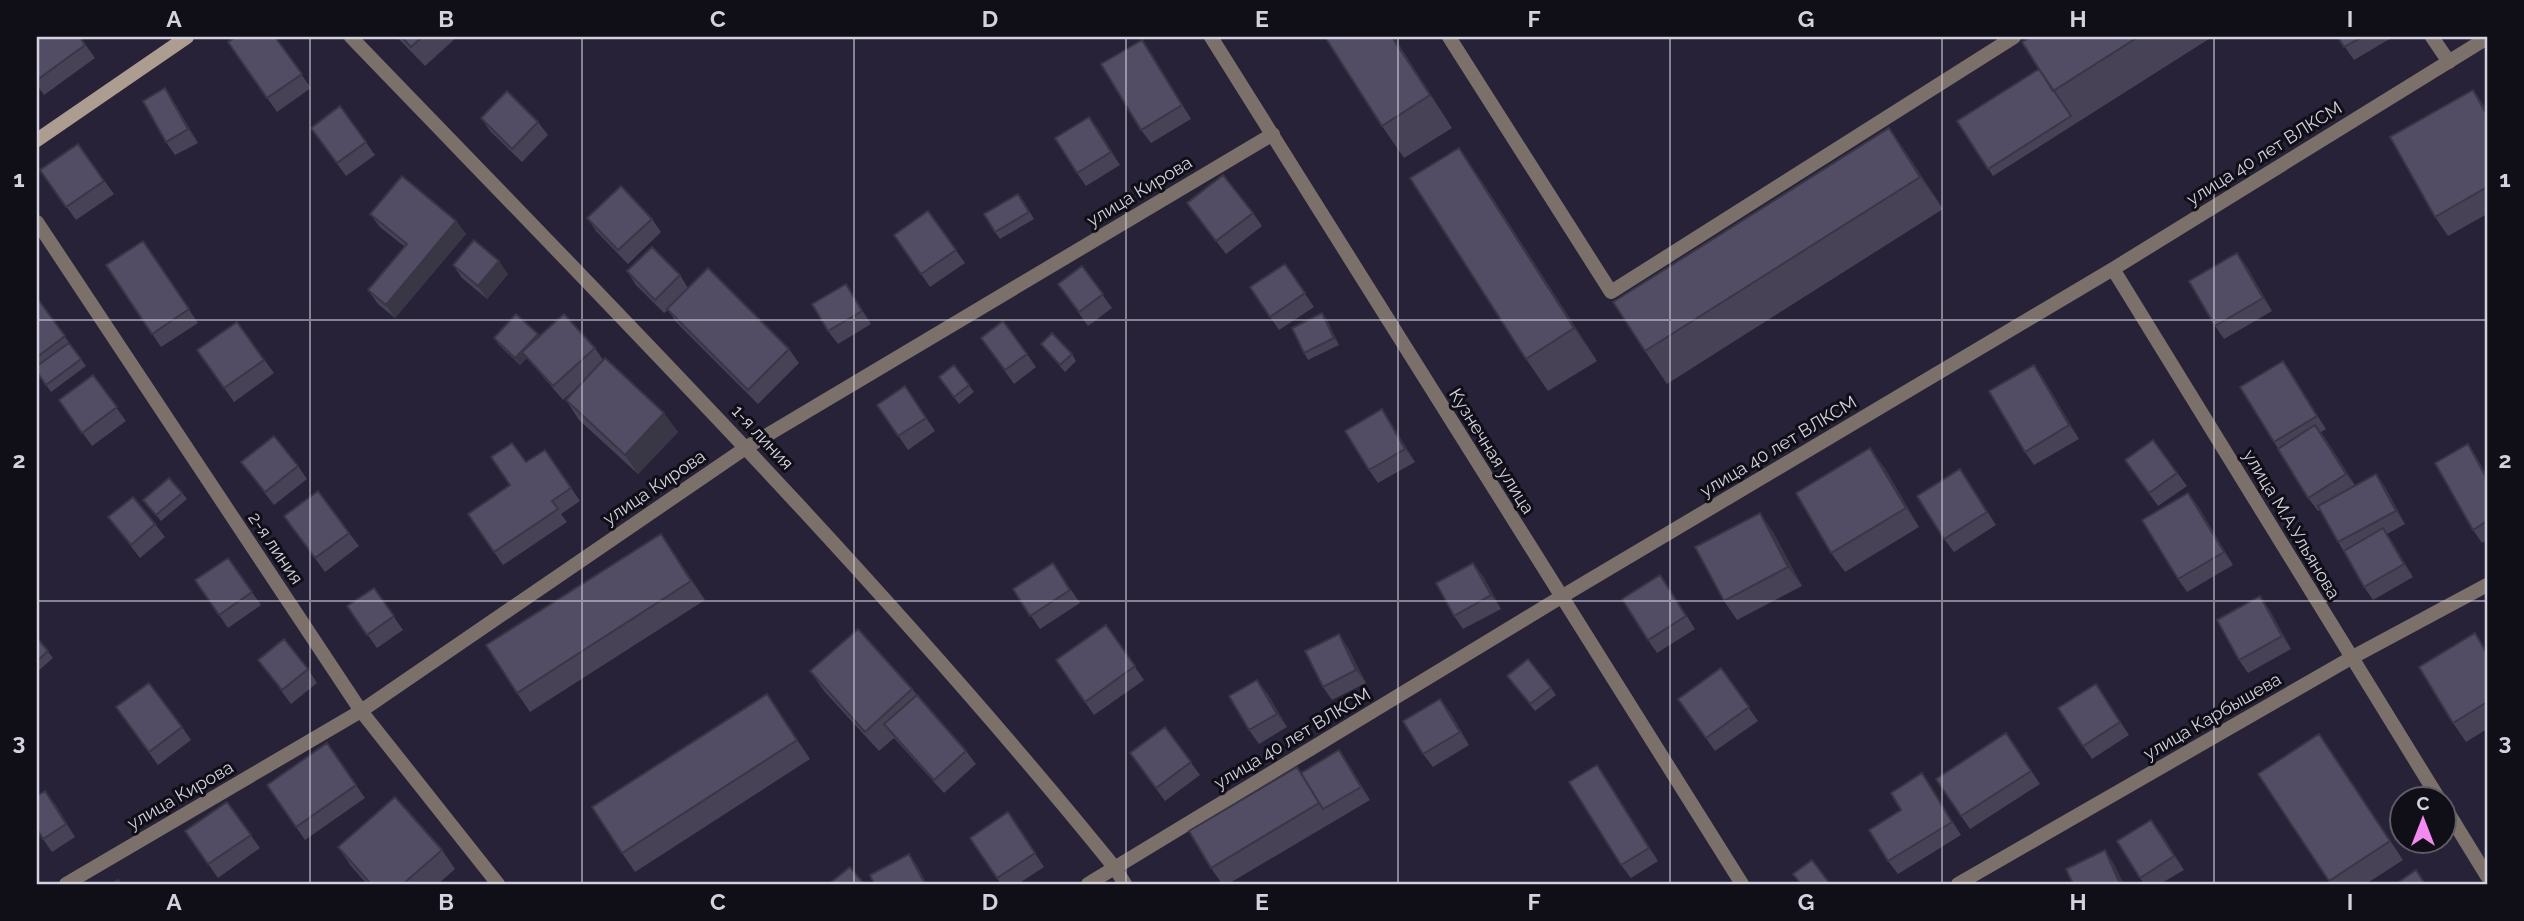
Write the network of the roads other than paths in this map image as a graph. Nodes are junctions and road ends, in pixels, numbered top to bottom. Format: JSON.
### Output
{"nodes":[{"id":1,"x":187,"y":37,"type":"edge"},
{"id":2,"x":351,"y":37,"type":"edge"},
{"id":3,"x":1211,"y":37,"type":"edge"},
{"id":4,"x":1448,"y":37,"type":"edge"},
{"id":5,"x":2014,"y":37,"type":"edge"},
{"id":6,"x":2432,"y":37,"type":"edge"},
{"id":7,"x":2487,"y":38,"type":"edge"},
{"id":8,"x":2449,"y":62,"type":"junction"},
{"id":9,"x":1273,"y":134,"type":"junction"},
{"id":10,"x":37,"y":140,"type":"edge"},
{"id":11,"x":37,"y":222,"type":"edge"},
{"id":12,"x":2113,"y":269,"type":"junction"},
{"id":13,"x":747,"y":447,"type":"junction"},
{"id":14,"x":2487,"y":585,"type":"edge"},
{"id":15,"x":1561,"y":597,"type":"junction"},
{"id":16,"x":2351,"y":658,"type":"junction"},
{"id":17,"x":361,"y":711,"type":"junction"},
{"id":18,"x":2430,"y":785,"type":"edge"},
{"id":19,"x":2458,"y":829,"type":"edge"},
{"id":20,"x":1115,"y":868,"type":"junction"},
{"id":21,"x":2487,"y":876,"type":"edge"},
{"id":22,"x":66,"y":884,"type":"edge"},
{"id":23,"x":498,"y":884,"type":"edge"},
{"id":24,"x":1088,"y":884,"type":"edge"},
{"id":25,"x":1125,"y":884,"type":"edge"},
{"id":26,"x":1742,"y":884,"type":"edge"},
{"id":27,"x":1958,"y":884,"type":"edge"}],
"edges":[{"from":1,"to":10,"type":"main road"},
{"from":2,"to":13,"type":"street","name":"1-я линия"},
{"from":3,"to":9,"type":"street","name":"Кузнечная улица"},
{"from":4,"to":5,"type":"street"},
{"from":6,"to":8,"type":"street"},
{"from":7,"to":8,"type":"street","name":"улица 40 лет ВЛКСМ"},
{"from":8,"to":12,"type":"street","name":"улица 40 лет ВЛКСМ"},
{"from":9,"to":13,"type":"street","name":"улица Кирова"},
{"from":9,"to":15,"type":"street","name":"Кузнечная улица"},
{"from":11,"to":17,"type":"street","name":"2-я линия"},
{"from":12,"to":15,"type":"street","name":"улица 40 лет ВЛКСМ"},
{"from":12,"to":16,"type":"street","name":"улица М.А.Ульянова"},
{"from":13,"to":17,"type":"street","name":"улица Кирова"},
{"from":13,"to":20,"type":"street","name":"1-я линия"},
{"from":14,"to":16,"type":"street","name":"улица Карбышева"},
{"from":15,"to":20,"type":"street","name":"улица 40 лет ВЛКСМ"},
{"from":15,"to":26,"type":"street","name":"Кузнечная улица"},
{"from":16,"to":18,"type":"street","name":"улица М.А.Ульянова"},
{"from":16,"to":27,"type":"street","name":"улица Карбышева"},
{"from":17,"to":22,"type":"street","name":"улица Кирова"},
{"from":17,"to":23,"type":"street","name":"2-я линия"},
{"from":19,"to":21,"type":"street"},
{"from":20,"to":24,"type":"street","name":"улица 40 лет ВЛКСМ"},
{"from":20,"to":25,"type":"street","name":"1-я линия"}]}
